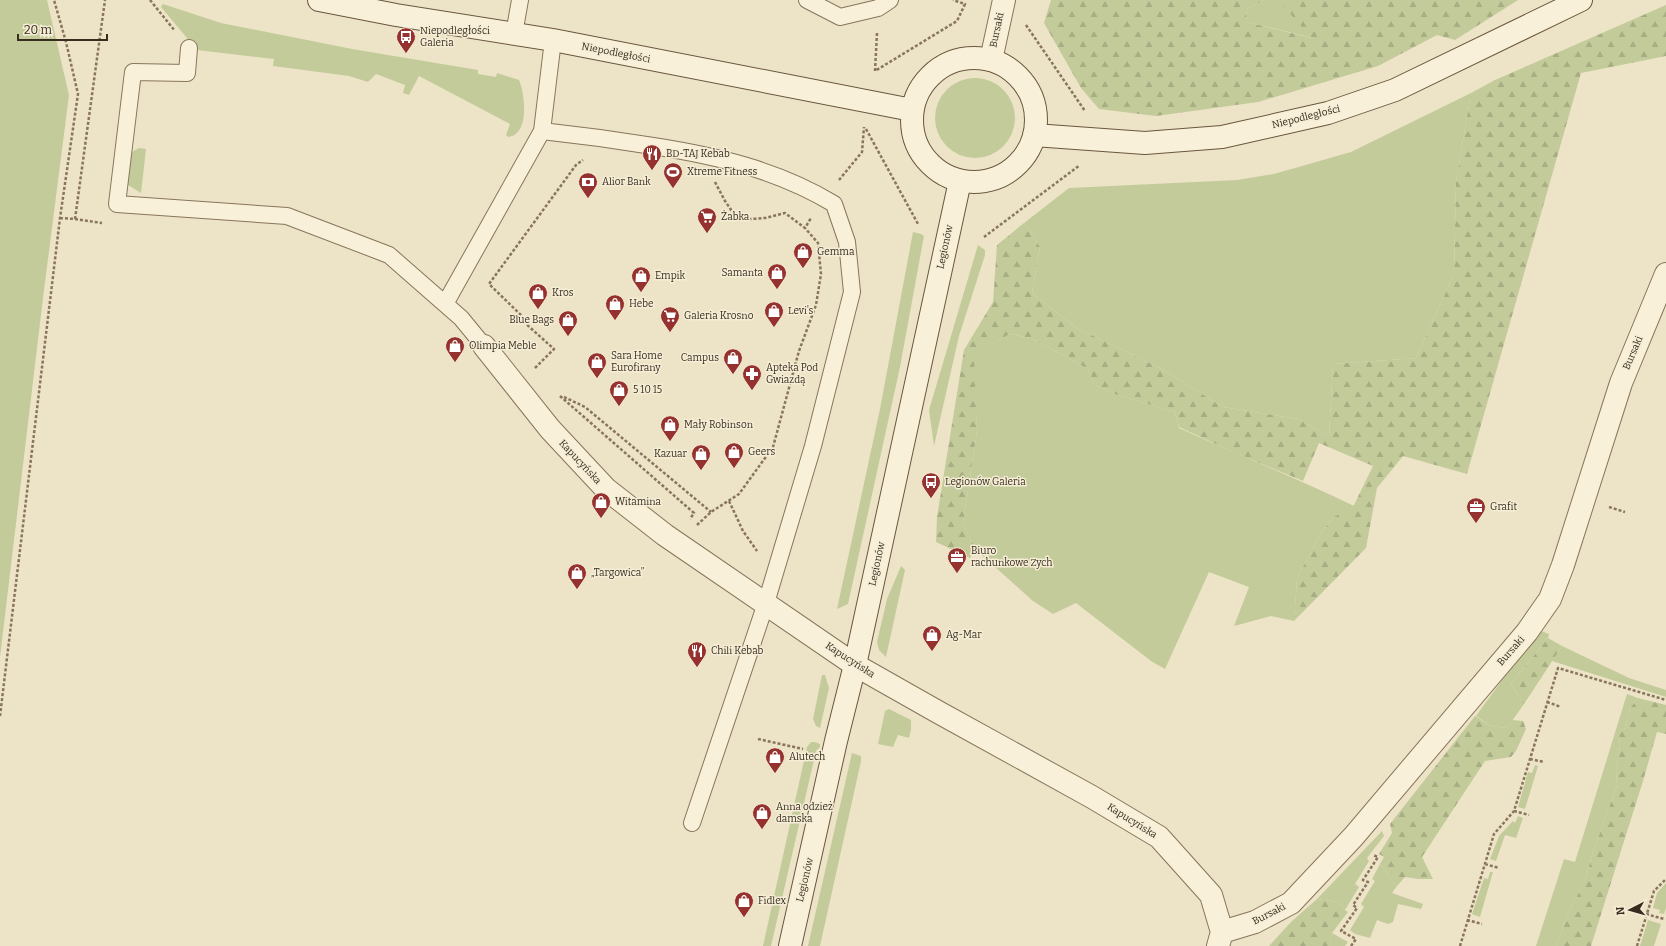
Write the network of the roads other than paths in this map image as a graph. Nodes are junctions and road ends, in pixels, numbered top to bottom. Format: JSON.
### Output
{"nodes":[{"id":1,"x":319,"y":0,"type":"edge"},
{"id":2,"x":520,"y":0,"type":"edge"},
{"id":3,"x":807,"y":0,"type":"edge"},
{"id":4,"x":1004,"y":0,"type":"edge"},
{"id":5,"x":1581,"y":0,"type":"edge"},
{"id":6,"x":884,"y":4,"type":"edge"},
{"id":7,"x":514,"y":34,"type":"junction"},
{"id":8,"x":553,"y":40,"type":"junction"},
{"id":9,"x":189,"y":48,"type":"road end"},
{"id":10,"x":991,"y":60,"type":"junction"},
{"id":11,"x":912,"y":110,"type":"junction"},
{"id":12,"x":542,"y":131,"type":"junction"},
{"id":13,"x":1034,"y":135,"type":"junction"},
{"id":14,"x":960,"y":181,"type":"junction"},
{"id":15,"x":1666,"y":274,"type":"edge"},
{"id":16,"x":445,"y":304,"type":"junction"},
{"id":17,"x":484,"y":346,"type":"joint"},
{"id":18,"x":766,"y":603,"type":"junction"},
{"id":19,"x":855,"y":664,"type":"junction"},
{"id":20,"x":692,"y":823,"type":"dead end"},
{"id":21,"x":1220,"y":939,"type":"edge"},
{"id":22,"x":790,"y":946,"type":"edge"}],
"edges":[{"from":1,"to":7,"type":"main road","name":"Niepodległości"},
{"from":2,"to":7,"type":"lane"},
{"from":3,"to":6,"type":"lane"},
{"from":4,"to":10,"type":"main road","name":"Bursaki"},
{"from":5,"to":13,"type":"main road","name":"Niepodległości"},
{"from":7,"to":8,"type":"main road","name":"Niepodległości"},
{"from":8,"to":11,"type":"main road","name":"Niepodległości"},
{"from":8,"to":12,"type":"lane"},
{"from":9,"to":16,"type":"lane"},
{"from":10,"to":11,"type":"main road"},
{"from":10,"to":13,"type":"main road"},
{"from":11,"to":14,"type":"main road"},
{"from":12,"to":16,"type":"lane"},
{"from":12,"to":18,"type":"lane"},
{"from":13,"to":14,"type":"main road"},
{"from":14,"to":19,"type":"main road","name":"Legionów"},
{"from":15,"to":21,"type":"main road","name":"Bursaki"},
{"from":16,"to":17,"type":"lane"},
{"from":17,"to":18,"type":"main road","name":"Kapucyńska"},
{"from":18,"to":19,"type":"main road","name":"Kapucyńska"},
{"from":18,"to":20,"type":"lane"},
{"from":19,"to":21,"type":"main road","name":"Kapucyńska"},
{"from":19,"to":22,"type":"main road","name":"Legionów"}]}
